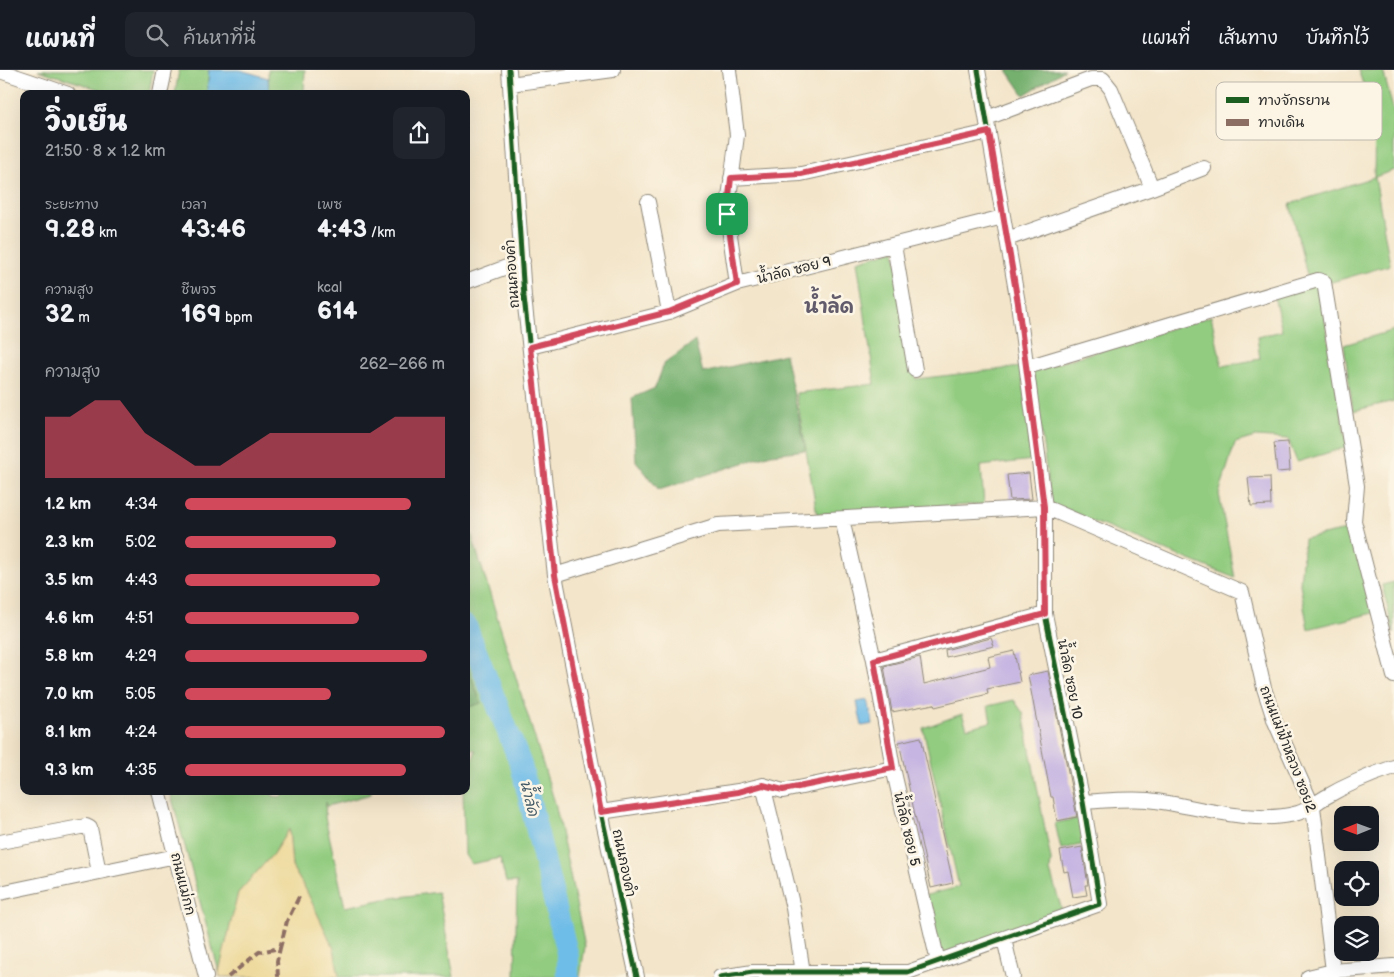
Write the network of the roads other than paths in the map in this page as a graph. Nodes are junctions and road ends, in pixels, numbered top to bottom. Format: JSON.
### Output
{"nodes":[{"id":1,"x":165,"y":70,"type":"edge"},
{"id":2,"x":613,"y":70,"type":"edge"},
{"id":3,"x":729,"y":70,"type":"edge"},
{"id":4,"x":978,"y":70,"type":"edge"},
{"id":5,"x":0,"y":71,"type":"edge"},
{"id":6,"x":510,"y":77,"type":"edge"},
{"id":7,"x":56,"y":90,"type":"edge"},
{"id":8,"x":161,"y":90,"type":"edge"},
{"id":9,"x":987,"y":118,"type":"junction"},
{"id":10,"x":989,"y":132,"type":"junction"},
{"id":11,"x":1204,"y":168,"type":"dead end"},
{"id":12,"x":731,"y":178,"type":"junction"},
{"id":13,"x":1152,"y":188,"type":"junction"},
{"id":14,"x":648,"y":202,"type":"dead end"},
{"id":15,"x":1004,"y":218,"type":"junction"},
{"id":16,"x":1007,"y":239,"type":"junction"},
{"id":17,"x":894,"y":245,"type":"junction"},
{"id":18,"x":523,"y":261,"type":"junction"},
{"id":19,"x":470,"y":281,"type":"edge"},
{"id":20,"x":737,"y":284,"type":"junction"},
{"id":21,"x":669,"y":312,"type":"junction"},
{"id":22,"x":530,"y":347,"type":"junction"},
{"id":23,"x":1027,"y":368,"type":"junction"},
{"id":24,"x":915,"y":370,"type":"dead end"},
{"id":25,"x":1044,"y":507,"type":"junction"},
{"id":26,"x":842,"y":519,"type":"junction"},
{"id":27,"x":555,"y":575,"type":"junction"},
{"id":28,"x":1045,"y":614,"type":"junction"},
{"id":29,"x":874,"y":660,"type":"junction"},
{"id":30,"x":1394,"y":676,"type":"edge"},
{"id":31,"x":1394,"y":767,"type":"edge"},
{"id":32,"x":893,"y":768,"type":"junction"},
{"id":33,"x":763,"y":785,"type":"junction"},
{"id":34,"x":160,"y":795,"type":"edge"},
{"id":35,"x":1083,"y":802,"type":"junction"},
{"id":36,"x":1313,"y":807,"type":"junction"},
{"id":37,"x":601,"y":812,"type":"junction"},
{"id":38,"x":0,"y":842,"type":"edge"},
{"id":39,"x":176,"y":856,"type":"junction"},
{"id":40,"x":99,"y":872,"type":"junction"},
{"id":41,"x":0,"y":894,"type":"edge"},
{"id":42,"x":1004,"y":939,"type":"junction"},
{"id":43,"x":938,"y":962,"type":"junction"},
{"id":44,"x":1394,"y":966,"type":"edge"},
{"id":45,"x":1333,"y":972,"type":"junction"},
{"id":46,"x":804,"y":973,"type":"junction"},
{"id":47,"x":206,"y":977,"type":"edge"},
{"id":48,"x":637,"y":977,"type":"edge"},
{"id":49,"x":720,"y":977,"type":"edge"},
{"id":50,"x":1013,"y":977,"type":"edge"},
{"id":51,"x":1308,"y":977,"type":"edge"}],
"edges":[{"from":1,"to":8,"type":"street"},
{"from":2,"to":6,"type":"street"},
{"from":3,"to":12,"type":"street"},
{"from":4,"to":9,"type":"street","name":"น้ำลัด ซอย 10"},
{"from":5,"to":7,"type":"street"},
{"from":6,"to":18,"type":"street","name":"ถนนกองคำ"},
{"from":9,"to":10,"type":"street","name":"น้ำลัด ซอย 10"},
{"from":9,"to":13,"type":"street"},
{"from":10,"to":12,"type":"street"},
{"from":10,"to":15,"type":"street","name":"น้ำลัด ซอย 10"},
{"from":11,"to":13,"type":"street"},
{"from":12,"to":20,"type":"street"},
{"from":13,"to":16,"type":"street"},
{"from":14,"to":21,"type":"street"},
{"from":15,"to":16,"type":"street","name":"น้ำลัด ซอย 10"},
{"from":15,"to":17,"type":"street","name":"น้ำลัด ซอย 9"},
{"from":16,"to":23,"type":"street","name":"น้ำลัด ซอย 10"},
{"from":17,"to":20,"type":"street","name":"น้ำลัด ซอย 9"},
{"from":17,"to":24,"type":"street"},
{"from":18,"to":19,"type":"street"},
{"from":18,"to":22,"type":"street","name":"ถนนกองคำ"},
{"from":20,"to":21,"type":"street","name":"น้ำลัด ซอย 9"},
{"from":21,"to":22,"type":"street","name":"น้ำลัด ซอย 9"},
{"from":22,"to":27,"type":"street","name":"ถนนกองคำ"},
{"from":23,"to":25,"type":"street","name":"น้ำลัด ซอย 10"},
{"from":23,"to":30,"type":"street"},
{"from":25,"to":26,"type":"street"},
{"from":25,"to":28,"type":"street","name":"น้ำลัด ซอย 10"},
{"from":25,"to":36,"type":"street","name":"ถนนแม่ฟ้าหลวง ซอย2"},
{"from":26,"to":27,"type":"street"},
{"from":26,"to":29,"type":"street","name":"น้ำลัด ซอย 5"},
{"from":27,"to":37,"type":"street","name":"ถนนกองคำ"},
{"from":28,"to":29,"type":"street"},
{"from":28,"to":35,"type":"street","name":"น้ำลัด ซอย 10"},
{"from":29,"to":32,"type":"street","name":"น้ำลัด ซอย 5"},
{"from":31,"to":36,"type":"street"},
{"from":32,"to":33,"type":"street"},
{"from":32,"to":43,"type":"street","name":"น้ำลัด ซอย 5"},
{"from":33,"to":37,"type":"street"},
{"from":33,"to":46,"type":"street"},
{"from":34,"to":39,"type":"street","name":"ถนนแม่กก"},
{"from":35,"to":36,"type":"street"},
{"from":35,"to":42,"type":"street","name":"น้ำลัด ซอย 10"},
{"from":36,"to":45,"type":"street","name":"ถนนแม่ฟ้าหลวง ซอย2"},
{"from":37,"to":48,"type":"street","name":"ถนนกองคำ"},
{"from":38,"to":40,"type":"street"},
{"from":39,"to":40,"type":"street"},
{"from":39,"to":47,"type":"street","name":"ถนนแม่กก"},
{"from":40,"to":41,"type":"street"},
{"from":42,"to":43,"type":"street","name":"น้ำลัด ซอย 10"},
{"from":42,"to":50,"type":"street"},
{"from":43,"to":46,"type":"street","name":"น้ำลัด ซอย 10"},
{"from":44,"to":45,"type":"street"},
{"from":45,"to":51,"type":"street"},
{"from":46,"to":49,"type":"street","name":"น้ำลัด ซอย 10"}]}
